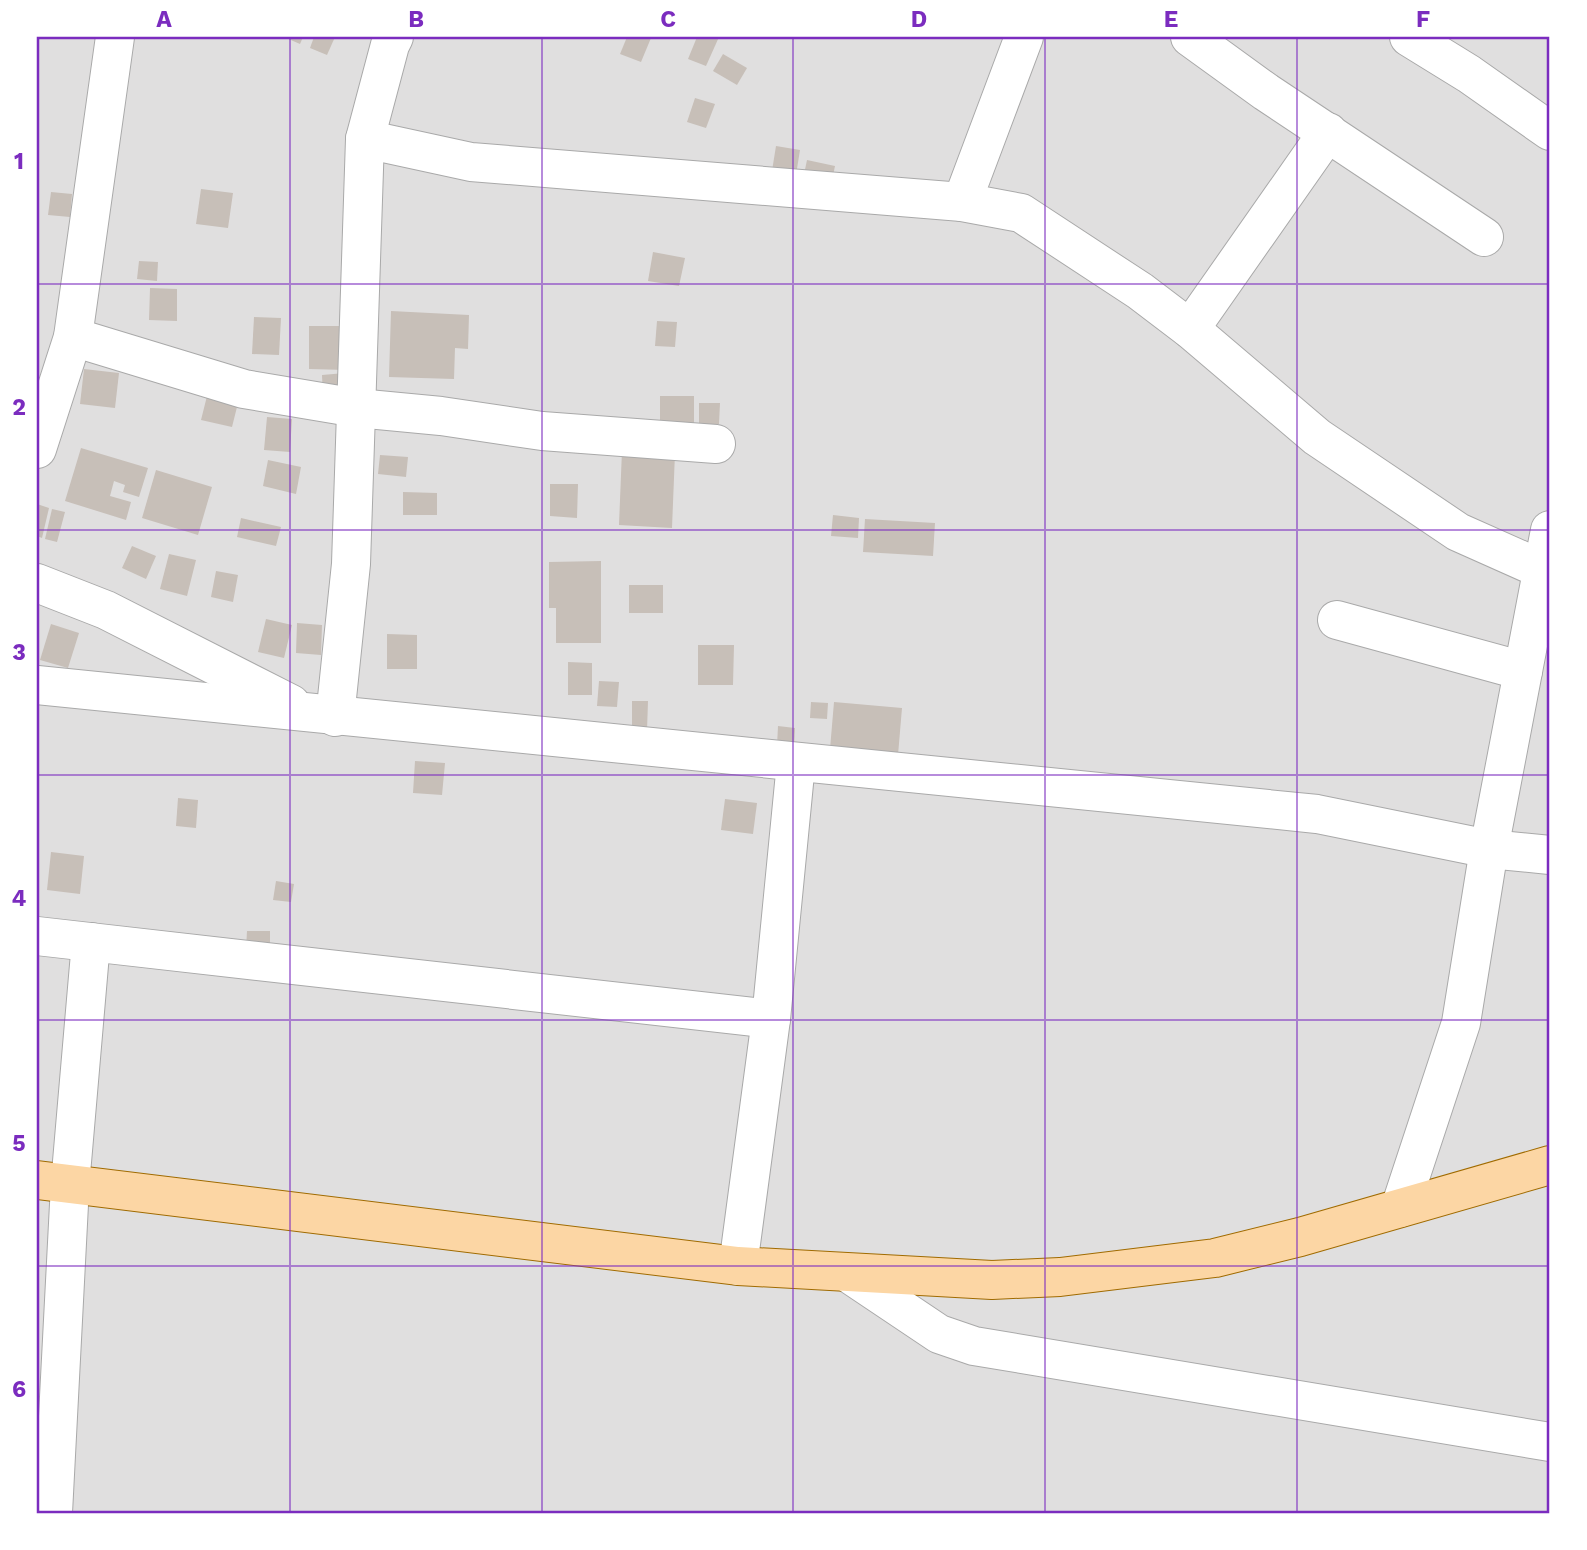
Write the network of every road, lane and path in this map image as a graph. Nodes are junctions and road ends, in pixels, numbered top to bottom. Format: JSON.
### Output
{"nodes":[{"id":1,"x":115,"y":37,"type":"edge"},
{"id":2,"x":394,"y":37,"type":"edge"},
{"id":3,"x":1024,"y":37,"type":"edge"},
{"id":4,"x":1190,"y":37,"type":"edge"},
{"id":5,"x":1409,"y":37,"type":"edge"},
{"id":6,"x":1550,"y":131,"type":"edge"},
{"id":7,"x":1328,"y":132,"type":"junction"},
{"id":8,"x":365,"y":139,"type":"junction"},
{"id":9,"x":962,"y":202,"type":"junction"},
{"id":10,"x":1484,"y":237,"type":"dead end"},
{"id":11,"x":1190,"y":329,"type":"junction"},
{"id":12,"x":73,"y":337,"type":"junction"},
{"id":13,"x":357,"y":408,"type":"junction"},
{"id":14,"x":716,"y":444,"type":"dead end"},
{"id":15,"x":37,"y":449,"type":"edge"},
{"id":16,"x":1550,"y":530,"type":"edge"},
{"id":17,"x":1547,"y":571,"type":"edge"},
{"id":18,"x":37,"y":583,"type":"edge"},
{"id":19,"x":1337,"y":620,"type":"dead end"},
{"id":20,"x":1523,"y":671,"type":"junction"},
{"id":21,"x":37,"y":685,"type":"edge"},
{"id":22,"x":323,"y":715,"type":"junction"},
{"id":23,"x":796,"y":764,"type":"junction"},
{"id":24,"x":1489,"y":849,"type":"junction"},
{"id":25,"x":1550,"y":856,"type":"edge"},
{"id":26,"x":37,"y":936,"type":"edge"},
{"id":27,"x":92,"y":942,"type":"junction"},
{"id":28,"x":771,"y":1019,"type":"junction"},
{"id":29,"x":1550,"y":1165,"type":"edge"},
{"id":30,"x":53,"y":1182,"type":"edge"},
{"id":31,"x":1400,"y":1208,"type":"junction"},
{"id":32,"x":738,"y":1266,"type":"junction"},
{"id":33,"x":848,"y":1273,"type":"junction"},
{"id":34,"x":1550,"y":1442,"type":"edge"},
{"id":35,"x":53,"y":1513,"type":"edge"}],
"edges":[{"from":1,"to":12,"type":"street"},
{"from":2,"to":8,"type":"street"},
{"from":3,"to":9,"type":"street"},
{"from":4,"to":7,"type":"street"},
{"from":5,"to":6,"type":"street"},
{"from":7,"to":10,"type":"street"},
{"from":7,"to":11,"type":"street"},
{"from":8,"to":9,"type":"street"},
{"from":8,"to":13,"type":"street"},
{"from":9,"to":11,"type":"street"},
{"from":11,"to":17,"type":"street"},
{"from":12,"to":13,"type":"street"},
{"from":12,"to":15,"type":"street"},
{"from":13,"to":14,"type":"street"},
{"from":13,"to":22,"type":"street"},
{"from":16,"to":17,"type":"street"},
{"from":17,"to":20,"type":"street"},
{"from":18,"to":22,"type":"street"},
{"from":19,"to":20,"type":"street"},
{"from":20,"to":24,"type":"street"},
{"from":21,"to":22,"type":"street"},
{"from":22,"to":23,"type":"street"},
{"from":23,"to":24,"type":"street"},
{"from":23,"to":28,"type":"street"},
{"from":24,"to":25,"type":"street"},
{"from":24,"to":31,"type":"street"},
{"from":26,"to":27,"type":"street"},
{"from":27,"to":28,"type":"street"},
{"from":27,"to":30,"type":"street"},
{"from":28,"to":32,"type":"street"},
{"from":29,"to":31,"type":"main road"},
{"from":30,"to":32,"type":"main road"},
{"from":30,"to":35,"type":"street"},
{"from":31,"to":33,"type":"main road"},
{"from":32,"to":33,"type":"main road"},
{"from":33,"to":34,"type":"street"}]}
